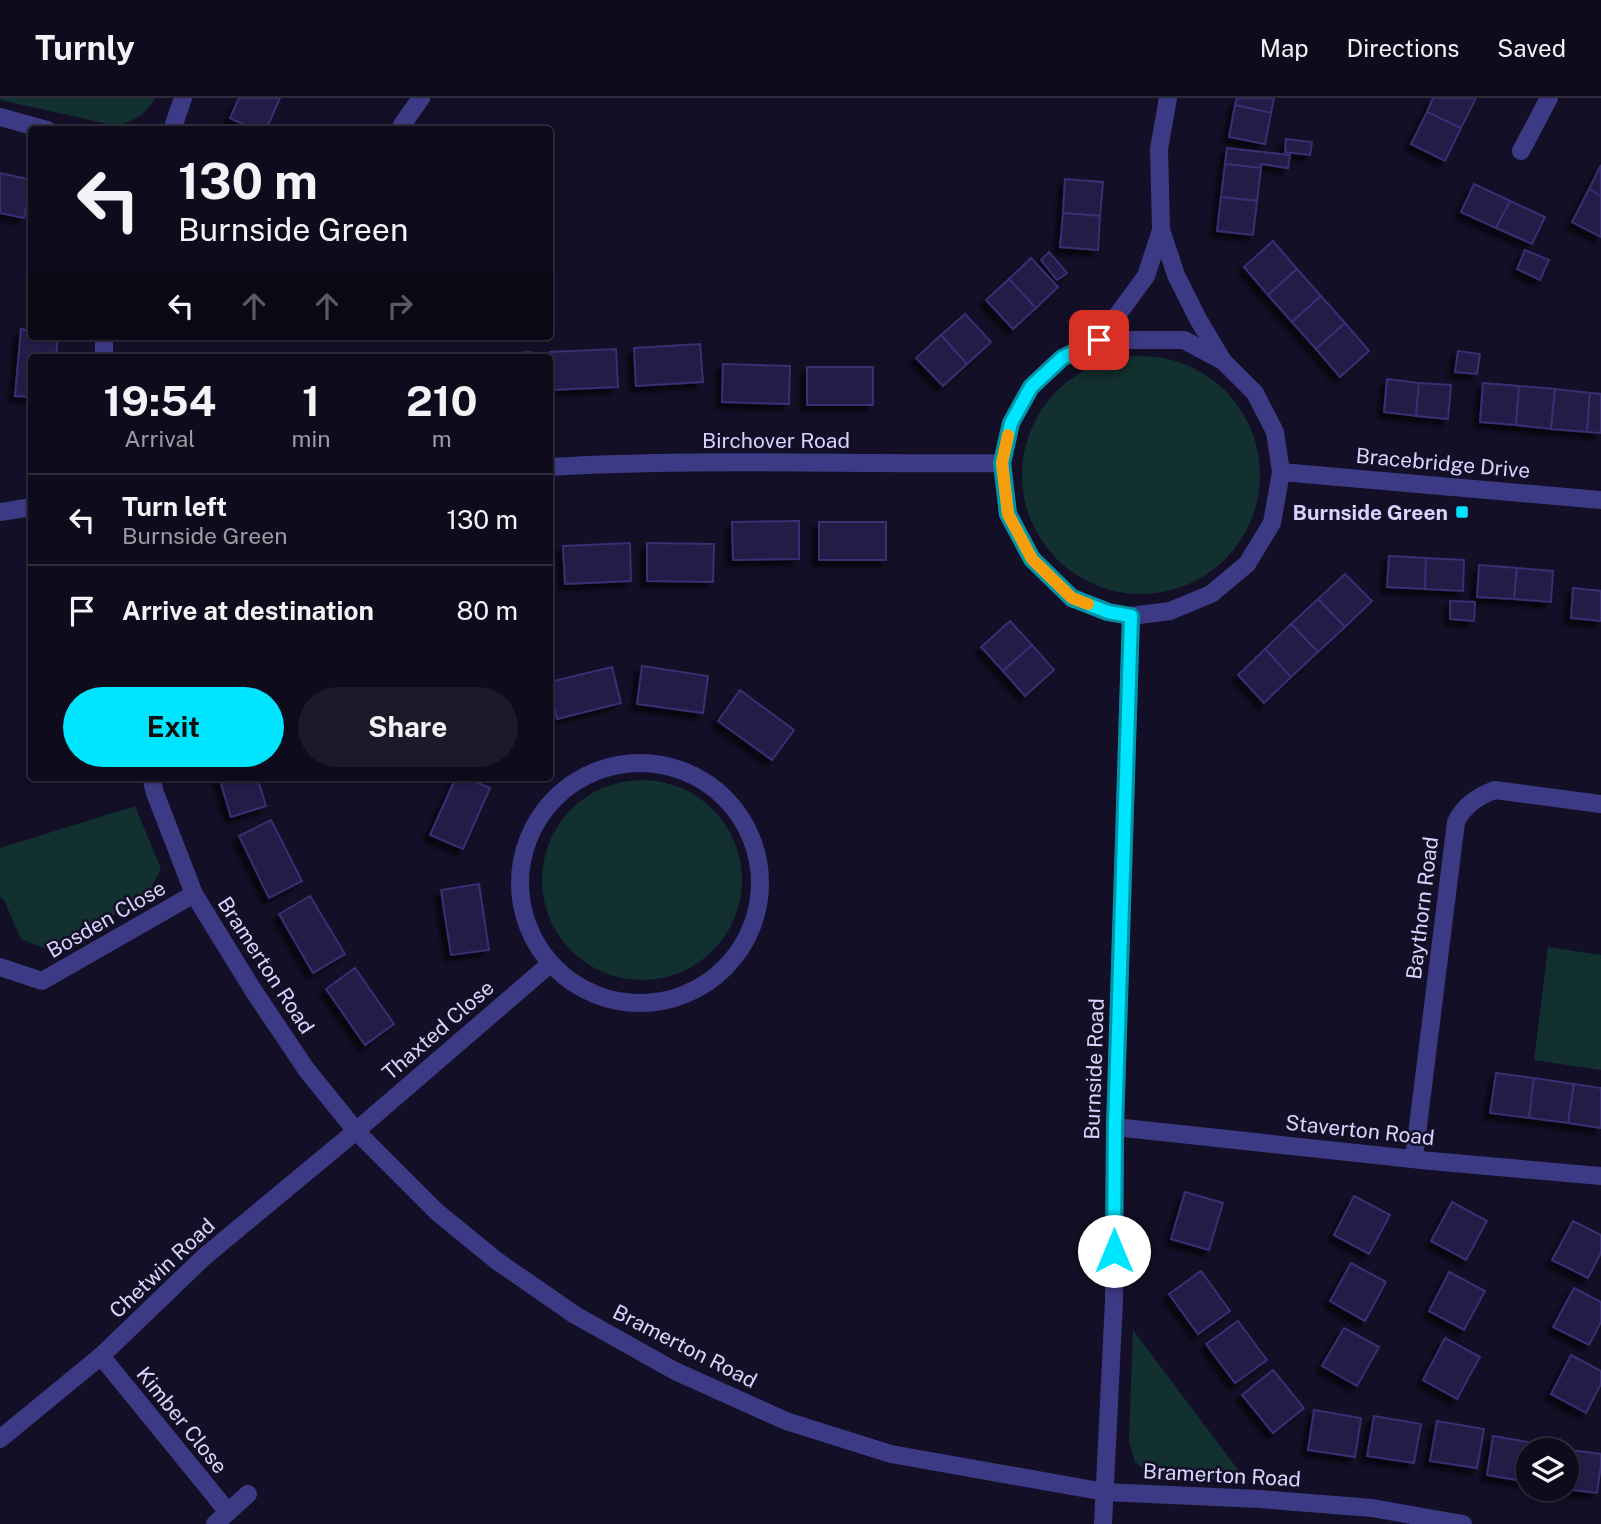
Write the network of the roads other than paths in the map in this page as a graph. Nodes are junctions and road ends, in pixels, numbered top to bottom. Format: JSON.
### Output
{"nodes":[{"id":1,"x":183,"y":98,"type":"edge"},
{"id":2,"x":421,"y":98,"type":"edge"},
{"id":3,"x":1168,"y":98,"type":"edge"},
{"id":4,"x":1549,"y":98,"type":"edge"},
{"id":5,"x":0,"y":117,"type":"edge"},
{"id":6,"x":402,"y":125,"type":"dead end"},
{"id":7,"x":33,"y":126,"type":"edge"},
{"id":8,"x":173,"y":126,"type":"edge"},
{"id":9,"x":1521,"y":151,"type":"dead end"},
{"id":10,"x":1161,"y":230,"type":"junction"},
{"id":11,"x":1099,"y":340,"type":"junction"},
{"id":12,"x":1223,"y":361,"type":"junction"},
{"id":13,"x":1002,"y":463,"type":"junction"},
{"id":14,"x":553,"y":467,"type":"edge"},
{"id":15,"x":1282,"y":472,"type":"junction"},
{"id":16,"x":1601,"y":500,"type":"edge"},
{"id":17,"x":28,"y":508,"type":"edge"},
{"id":18,"x":0,"y":512,"type":"edge"},
{"id":19,"x":1131,"y":616,"type":"junction"},
{"id":20,"x":152,"y":781,"type":"edge"},
{"id":21,"x":1601,"y":804,"type":"edge"},
{"id":22,"x":194,"y":894,"type":"junction"},
{"id":23,"x":550,"y":964,"type":"junction"},
{"id":24,"x":0,"y":967,"type":"edge"},
{"id":25,"x":1115,"y":1127,"type":"junction"},
{"id":26,"x":356,"y":1131,"type":"junction"},
{"id":27,"x":1414,"y":1158,"type":"junction"},
{"id":28,"x":1601,"y":1176,"type":"edge"},
{"id":29,"x":101,"y":1356,"type":"junction"},
{"id":30,"x":0,"y":1439,"type":"edge"},
{"id":31,"x":1105,"y":1492,"type":"junction"},
{"id":32,"x":248,"y":1494,"type":"dead end"},
{"id":33,"x":221,"y":1518,"type":"edge"},
{"id":34,"x":1104,"y":1524,"type":"edge"},
{"id":35,"x":1463,"y":1524,"type":"edge"}],
"edges":[{"from":1,"to":8,"type":"street"},
{"from":2,"to":6,"type":"street"},
{"from":3,"to":10,"type":"street"},
{"from":4,"to":9,"type":"street"},
{"from":5,"to":7,"type":"street"},
{"from":10,"to":11,"type":"street"},
{"from":10,"to":12,"type":"street"},
{"from":11,"to":12,"type":"street"},
{"from":11,"to":13,"type":"street"},
{"from":12,"to":15,"type":"street"},
{"from":13,"to":14,"type":"street","name":"Birchover Road"},
{"from":13,"to":19,"type":"street"},
{"from":15,"to":16,"type":"street","name":"Bracebridge Drive"},
{"from":15,"to":19,"type":"street"},
{"from":17,"to":18,"type":"street"},
{"from":19,"to":25,"type":"street","name":"Burnside Road"},
{"from":20,"to":22,"type":"street","name":"Bramerton Road"},
{"from":21,"to":27,"type":"street","name":"Baythorn Road"},
{"from":22,"to":24,"type":"street","name":"Bosden Close"},
{"from":22,"to":26,"type":"street","name":"Bramerton Road"},
{"from":23,"to":23,"type":"street"},
{"from":23,"to":26,"type":"street","name":"Thaxted Close"},
{"from":25,"to":27,"type":"street","name":"Staverton Road"},
{"from":25,"to":31,"type":"street","name":"Burnside Road"},
{"from":26,"to":29,"type":"street","name":"Chetwin Road"},
{"from":26,"to":31,"type":"street","name":"Bramerton Road"},
{"from":27,"to":28,"type":"street","name":"Staverton Road"},
{"from":29,"to":30,"type":"street","name":"Chetwin Road"},
{"from":29,"to":33,"type":"street","name":"Kimber Close"},
{"from":31,"to":34,"type":"street","name":"Burnside Road"},
{"from":31,"to":35,"type":"street","name":"Bramerton Road"},
{"from":32,"to":33,"type":"street","name":"Kimber Close"}]}
